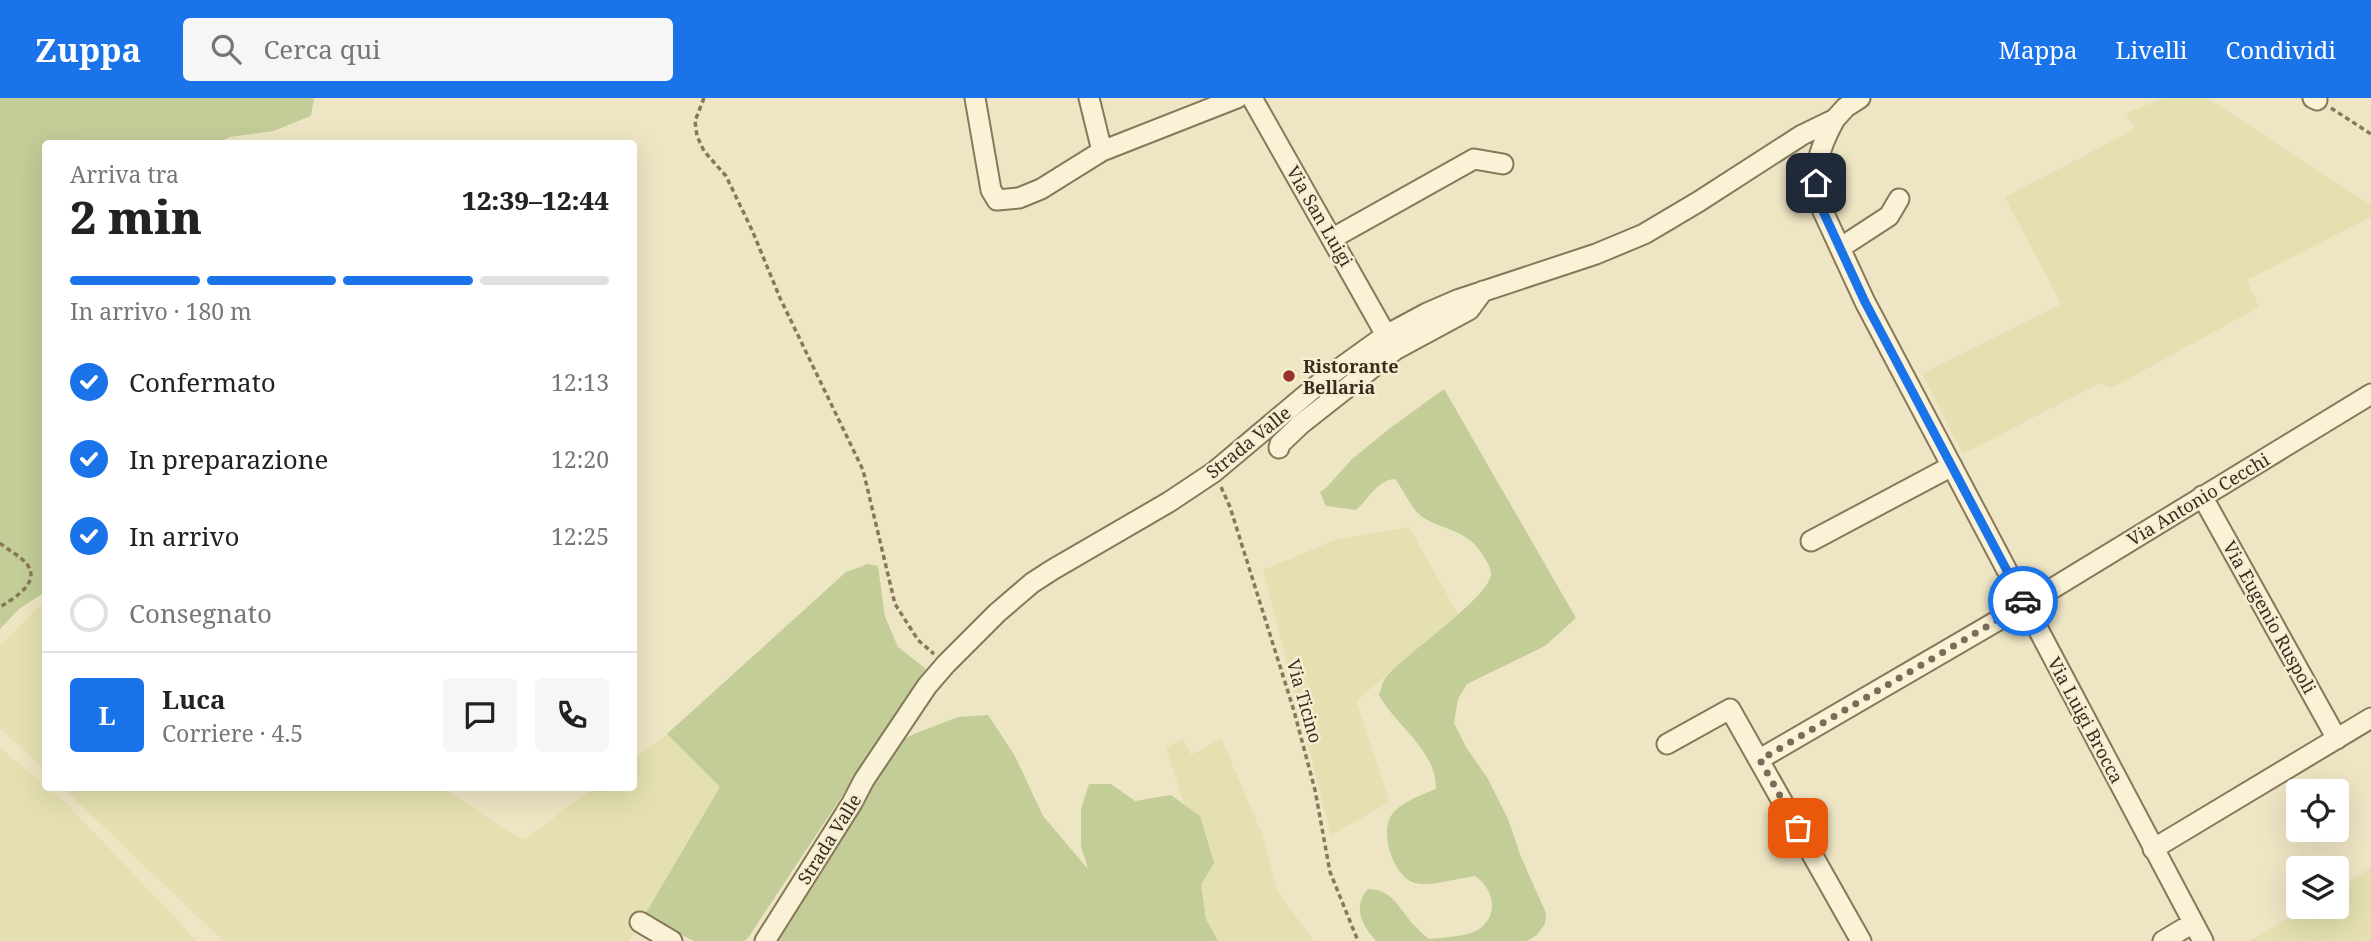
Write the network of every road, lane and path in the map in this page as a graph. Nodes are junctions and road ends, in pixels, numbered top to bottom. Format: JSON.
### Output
{"nodes":[{"id":1,"x":704,"y":98,"type":"edge"},
{"id":2,"x":975,"y":98,"type":"edge"},
{"id":3,"x":1089,"y":98,"type":"edge"},
{"id":4,"x":1237,"y":98,"type":"edge"},
{"id":5,"x":1252,"y":98,"type":"edge"},
{"id":6,"x":1860,"y":98,"type":"edge"},
{"id":7,"x":2315,"y":99,"type":"edge"},
{"id":8,"x":1835,"y":119,"type":"junction"},
{"id":9,"x":2371,"y":134,"type":"edge"},
{"id":10,"x":1102,"y":151,"type":"junction"},
{"id":11,"x":1503,"y":164,"type":"dead end"},
{"id":12,"x":1899,"y":199,"type":"dead end"},
{"id":13,"x":1332,"y":238,"type":"junction"},
{"id":14,"x":1840,"y":248,"type":"junction"},
{"id":15,"x":1483,"y":291,"type":"junction"},
{"id":16,"x":1386,"y":335,"type":"junction"},
{"id":17,"x":2371,"y":394,"type":"edge"},
{"id":18,"x":1279,"y":447,"type":"dead end"},
{"id":19,"x":1952,"y":466,"type":"junction"},
{"id":20,"x":1214,"y":472,"type":"junction"},
{"id":21,"x":2203,"y":496,"type":"junction"},
{"id":22,"x":1811,"y":541,"type":"dead end"},
{"id":23,"x":0,"y":543,"type":"edge"},
{"id":24,"x":2025,"y":604,"type":"junction"},
{"id":25,"x":0,"y":607,"type":"edge"},
{"id":26,"x":946,"y":664,"type":"junction"},
{"id":27,"x":2371,"y":718,"type":"edge"},
{"id":28,"x":2337,"y":739,"type":"junction"},
{"id":29,"x":1667,"y":744,"type":"dead end"},
{"id":30,"x":1760,"y":760,"type":"junction"},
{"id":31,"x":2154,"y":849,"type":"junction"},
{"id":32,"x":640,"y":922,"type":"dead end"},
{"id":33,"x":2193,"y":923,"type":"junction"},
{"id":34,"x":672,"y":941,"type":"edge"},
{"id":35,"x":765,"y":941,"type":"edge"},
{"id":36,"x":1358,"y":941,"type":"edge"},
{"id":37,"x":1861,"y":941,"type":"edge"},
{"id":38,"x":2163,"y":941,"type":"edge"},
{"id":39,"x":2203,"y":941,"type":"edge"}],
"edges":[{"from":1,"to":26,"type":"path"},
{"from":2,"to":10,"type":"street"},
{"from":3,"to":10,"type":"street"},
{"from":4,"to":10,"type":"street"},
{"from":5,"to":13,"type":"street","name":"Via San Luigi"},
{"from":6,"to":8,"type":"street","name":"Strada Valle"},
{"from":7,"to":9,"type":"path"},
{"from":8,"to":14,"type":"street","name":"Via Luigi Brocca"},
{"from":8,"to":15,"type":"street","name":"Strada Valle"},
{"from":11,"to":13,"type":"street"},
{"from":12,"to":14,"type":"street"},
{"from":13,"to":16,"type":"street","name":"Via San Luigi"},
{"from":14,"to":19,"type":"street","name":"Via Luigi Brocca"},
{"from":15,"to":16,"type":"street","name":"Strada Valle"},
{"from":15,"to":18,"type":"street"},
{"from":16,"to":20,"type":"street","name":"Strada Valle"},
{"from":17,"to":21,"type":"street","name":"Via Antonio Cecchi"},
{"from":19,"to":22,"type":"street"},
{"from":19,"to":24,"type":"street","name":"Via Luigi Brocca"},
{"from":20,"to":26,"type":"street","name":"Strada Valle"},
{"from":20,"to":36,"type":"path","name":"Via Ticino"},
{"from":21,"to":24,"type":"street","name":"Via Antonio Cecchi"},
{"from":21,"to":28,"type":"street","name":"Via Eugenio Ruspoli"},
{"from":23,"to":25,"type":"path"},
{"from":24,"to":30,"type":"street","name":"Via Antonio Cecchi"},
{"from":24,"to":31,"type":"street","name":"Via Luigi Brocca"},
{"from":26,"to":35,"type":"street","name":"Strada Valle"},
{"from":27,"to":28,"type":"street"},
{"from":28,"to":31,"type":"street"},
{"from":29,"to":30,"type":"street"},
{"from":30,"to":37,"type":"street"},
{"from":31,"to":33,"type":"street","name":"Via Luigi Brocca"},
{"from":32,"to":34,"type":"street"},
{"from":33,"to":38,"type":"street"},
{"from":33,"to":39,"type":"street","name":"Via Luigi Brocca"}]}
